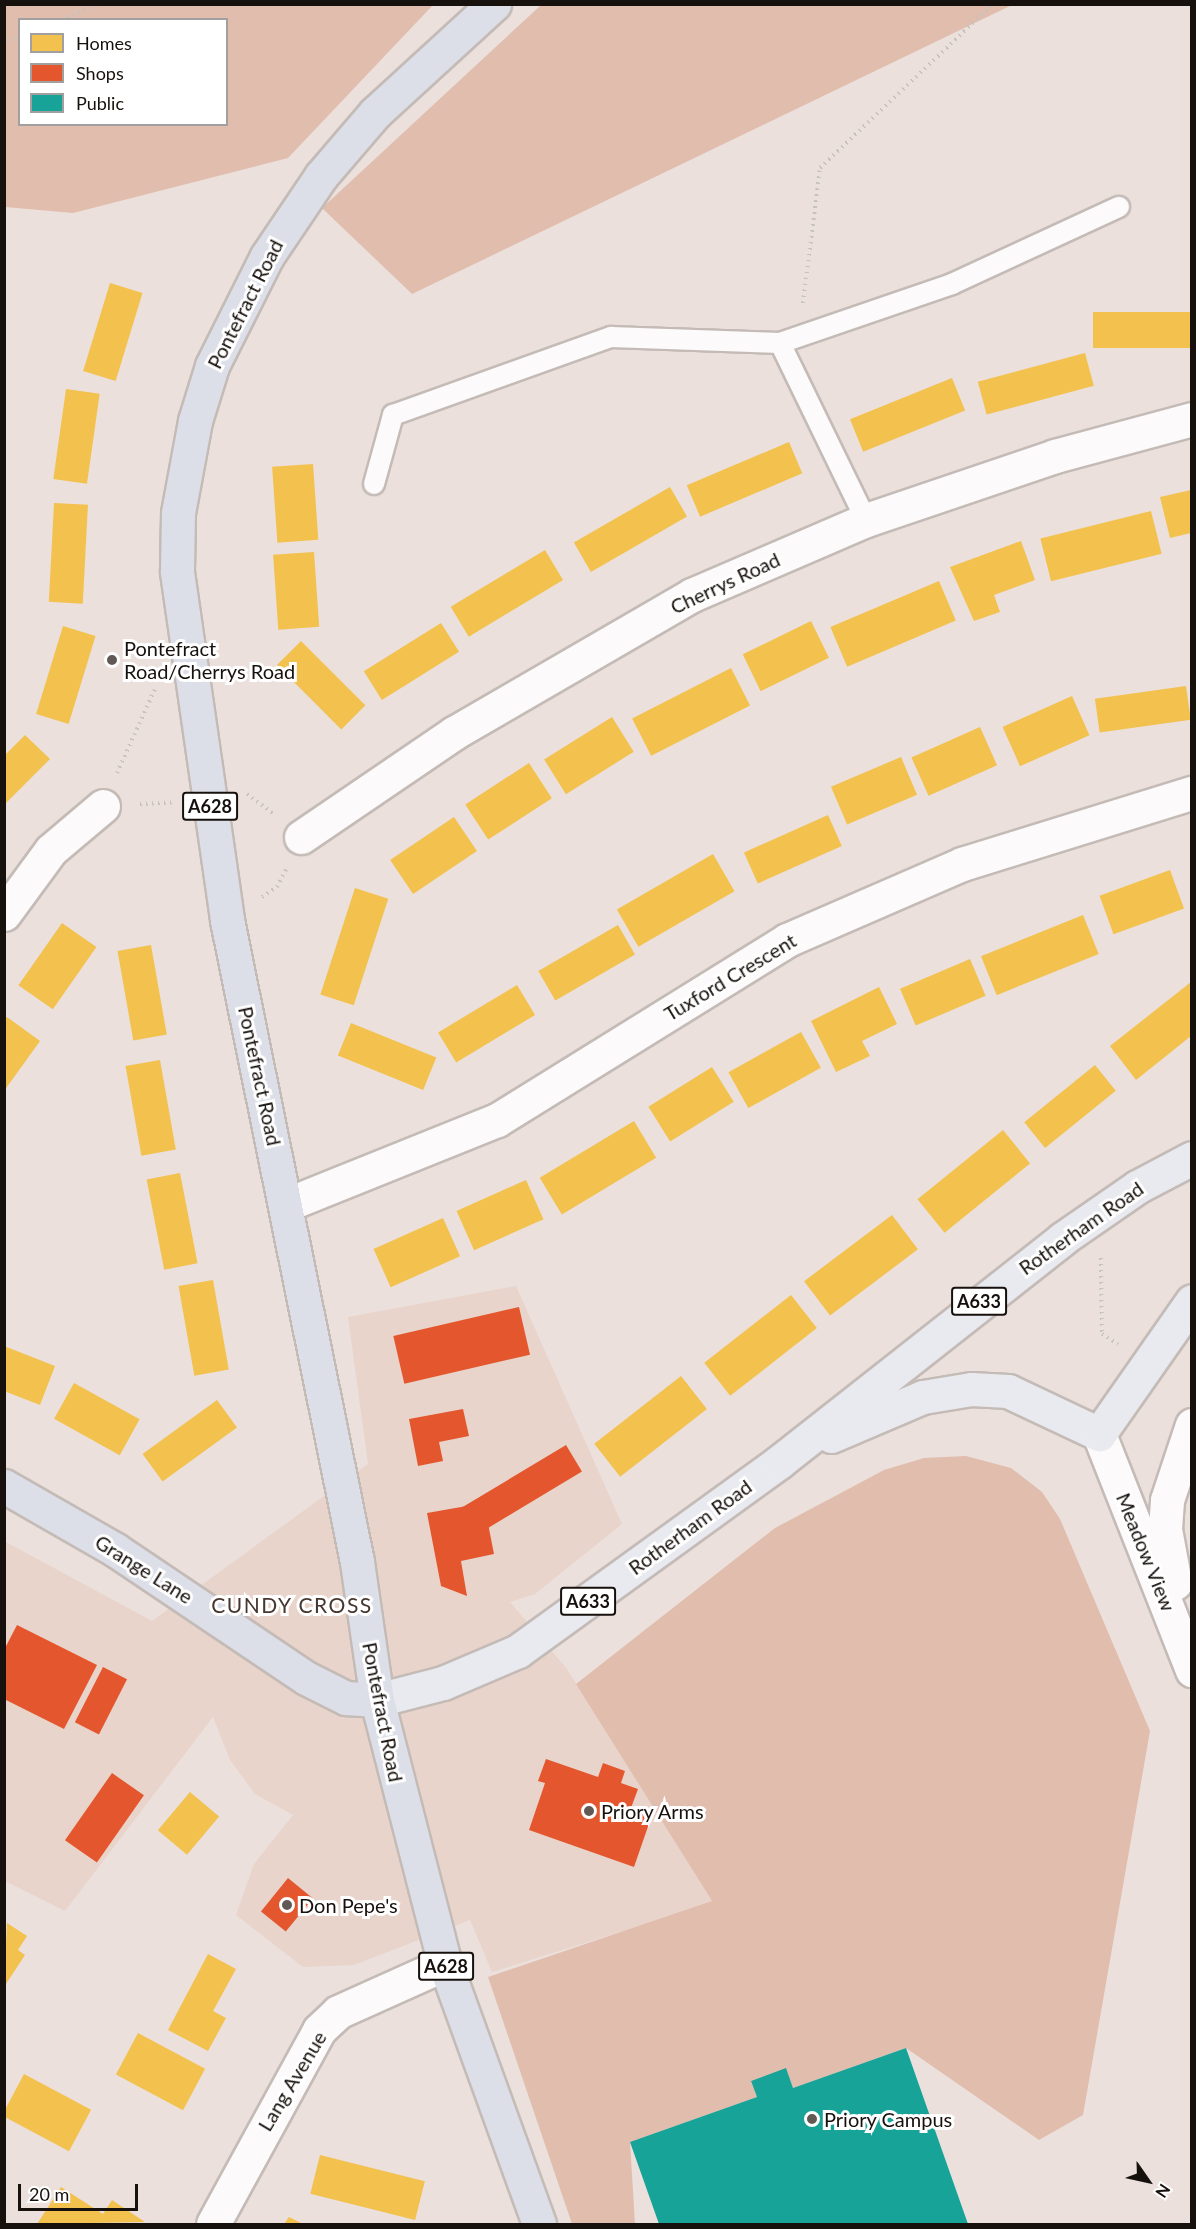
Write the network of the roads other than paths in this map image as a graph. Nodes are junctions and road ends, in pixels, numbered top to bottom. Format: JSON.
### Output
{"nodes":[{"id":1,"x":494,"y":4,"type":"edge"},
{"id":2,"x":1119,"y":207,"type":"dead end"},
{"id":3,"x":780,"y":343,"type":"junction"},
{"id":4,"x":1191,"y":419,"type":"edge"},
{"id":5,"x":374,"y":484,"type":"dead end"},
{"id":6,"x":866,"y":520,"type":"junction"},
{"id":7,"x":1191,"y":793,"type":"edge"},
{"id":8,"x":102,"y":806,"type":"road end"},
{"id":9,"x":301,"y":837,"type":"road end"},
{"id":10,"x":4,"y":914,"type":"edge"},
{"id":11,"x":1191,"y":1158,"type":"edge"},
{"id":12,"x":288,"y":1204,"type":"junction"},
{"id":13,"x":1191,"y":1301,"type":"edge"},
{"id":14,"x":1191,"y":1425,"type":"edge"},
{"id":15,"x":1099,"y":1434,"type":"junction"},
{"id":16,"x":779,"y":1462,"type":"junction"},
{"id":17,"x":4,"y":1486,"type":"edge"},
{"id":18,"x":1191,"y":1669,"type":"edge"},
{"id":19,"x":377,"y":1700,"type":"junction"},
{"id":20,"x":445,"y":1964,"type":"junction"},
{"id":21,"x":213,"y":2224,"type":"edge"},
{"id":22,"x":539,"y":2224,"type":"edge"}],
"edges":[{"from":1,"to":12,"type":"highway","name":"Pontefract Road","number":"A628"},
{"from":2,"to":3,"type":"lane"},
{"from":3,"to":5,"type":"lane"},
{"from":3,"to":6,"type":"lane"},
{"from":4,"to":6,"type":"street","name":"Cherrys Road"},
{"from":6,"to":9,"type":"street","name":"Cherrys Road"},
{"from":7,"to":12,"type":"street","name":"Tuxford Crescent"},
{"from":8,"to":10,"type":"street"},
{"from":11,"to":16,"type":"main road","name":"Rotherham Road","number":"A633"},
{"from":12,"to":19,"type":"highway","name":"Pontefract Road","number":"A628"},
{"from":13,"to":15,"type":"main road"},
{"from":14,"to":18,"type":"street","name":"Meadow View"},
{"from":15,"to":16,"type":"main road","name":"Rotherham Road","number":"A633"},
{"from":15,"to":18,"type":"street","name":"Meadow View"},
{"from":16,"to":19,"type":"main road","name":"Rotherham Road","number":"A633"},
{"from":17,"to":19,"type":"highway","name":"Grange Lane","number":"A633"},
{"from":19,"to":20,"type":"highway","name":"Pontefract Road","number":"A628"},
{"from":20,"to":21,"type":"street","name":"Lang Avenue"},
{"from":20,"to":22,"type":"highway","name":"Pontefract Road","number":"A628"}]}
